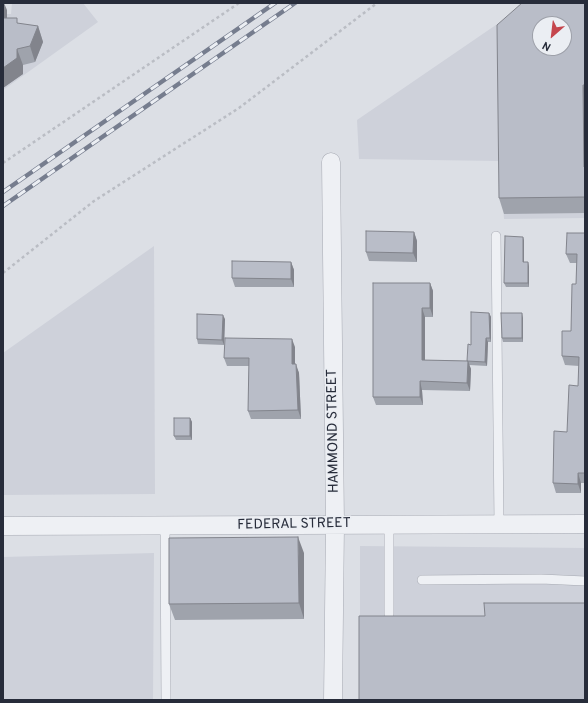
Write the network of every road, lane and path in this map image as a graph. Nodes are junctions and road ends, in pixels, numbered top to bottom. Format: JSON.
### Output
{"nodes":[{"id":1,"x":239,"y":3,"type":"edge"},
{"id":2,"x":377,"y":3,"type":"edge"},
{"id":3,"x":331,"y":162,"type":"dead end"},
{"id":4,"x":3,"y":163,"type":"edge"},
{"id":5,"x":496,"y":236,"type":"dead end"},
{"id":6,"x":3,"y":272,"type":"edge"},
{"id":7,"x":335,"y":524,"type":"junction"},
{"id":8,"x":499,"y":524,"type":"junction"},
{"id":9,"x":585,"y":524,"type":"edge"},
{"id":10,"x":389,"y":525,"type":"junction"},
{"id":11,"x":3,"y":526,"type":"edge"},
{"id":12,"x":165,"y":526,"type":"junction"},
{"id":13,"x":422,"y":580,"type":"dead end"},
{"id":14,"x":585,"y":581,"type":"edge"},
{"id":15,"x":389,"y":614,"type":"edge"},
{"id":16,"x":166,"y":700,"type":"edge"},
{"id":17,"x":333,"y":700,"type":"edge"}],
"edges":[{"from":1,"to":4,"type":"path"},
{"from":2,"to":6,"type":"path"},
{"from":3,"to":7,"type":"street","name":"HAMMOND STREET"},
{"from":5,"to":8,"type":"lane"},
{"from":7,"to":10,"type":"street","name":"FEDERAL STREET"},
{"from":7,"to":12,"type":"street","name":"FEDERAL STREET"},
{"from":7,"to":17,"type":"street","name":"HAMMOND STREET"},
{"from":8,"to":9,"type":"street","name":"FEDERAL STREET"},
{"from":8,"to":10,"type":"street","name":"FEDERAL STREET"},
{"from":10,"to":15,"type":"lane"},
{"from":11,"to":12,"type":"street","name":"FEDERAL STREET"},
{"from":12,"to":16,"type":"lane"},
{"from":13,"to":14,"type":"lane"}]}
